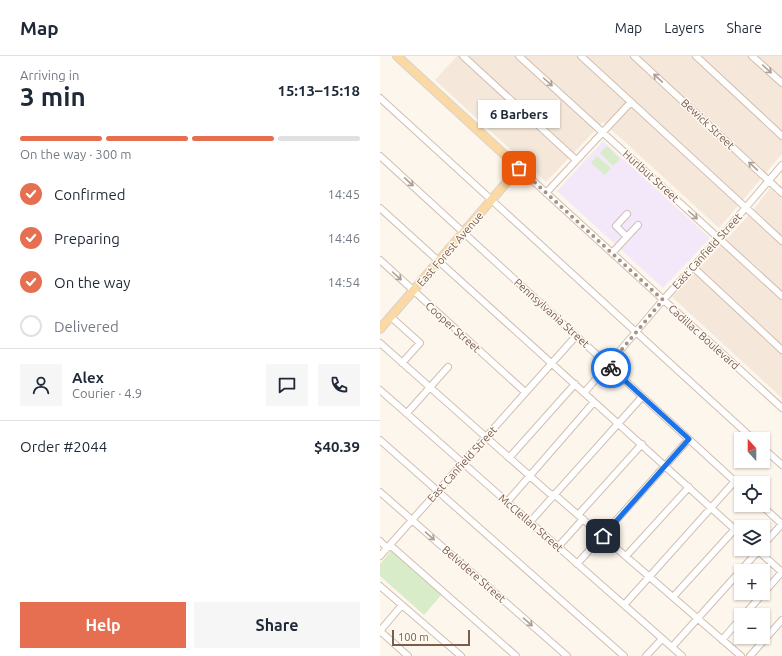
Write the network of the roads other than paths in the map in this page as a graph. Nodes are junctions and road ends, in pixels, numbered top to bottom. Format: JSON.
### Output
{"nodes":[{"id":1,"x":398,"y":56,"type":"edge"},
{"id":2,"x":463,"y":56,"type":"edge"},
{"id":3,"x":519,"y":56,"type":"edge"},
{"id":4,"x":581,"y":56,"type":"edge"},
{"id":5,"x":634,"y":56,"type":"edge"},
{"id":6,"x":696,"y":56,"type":"edge"},
{"id":7,"x":752,"y":56,"type":"edge"},
{"id":8,"x":782,"y":83,"type":"edge"},
{"id":9,"x":380,"y":98,"type":"edge"},
{"id":10,"x":631,"y":102,"type":"junction"},
{"id":11,"x":602,"y":132,"type":"junction"},
{"id":12,"x":782,"y":136,"type":"edge"},
{"id":13,"x":380,"y":156,"type":"edge"},
{"id":14,"x":576,"y":160,"type":"junction"},
{"id":15,"x":782,"y":165,"type":"edge"},
{"id":16,"x":519,"y":168,"type":"junction"},
{"id":17,"x":769,"y":180,"type":"junction"},
{"id":18,"x":782,"y":192,"type":"edge"},
{"id":19,"x":546,"y":193,"type":"junction"},
{"id":20,"x":492,"y":200,"type":"junction"},
{"id":21,"x":746,"y":207,"type":"junction"},
{"id":22,"x":380,"y":208,"type":"edge"},
{"id":23,"x":627,"y":214,"type":"dead end"},
{"id":24,"x":638,"y":225,"type":"dead end"},
{"id":25,"x":463,"y":233,"type":"junction"},
{"id":26,"x":627,"y":237,"type":"junction"},
{"id":27,"x":719,"y":238,"type":"junction"},
{"id":28,"x":782,"y":241,"type":"edge"},
{"id":29,"x":612,"y":253,"type":"junction"},
{"id":30,"x":380,"y":260,"type":"edge"},
{"id":31,"x":439,"y":261,"type":"junction"},
{"id":32,"x":693,"y":267,"type":"junction"},
{"id":33,"x":413,"y":291,"type":"junction"},
{"id":34,"x":782,"y":296,"type":"edge"},
{"id":35,"x":663,"y":300,"type":"junction"},
{"id":36,"x":390,"y":317,"type":"junction"},
{"id":37,"x":380,"y":329,"type":"edge"},
{"id":38,"x":636,"y":332,"type":"junction"},
{"id":39,"x":576,"y":336,"type":"junction"},
{"id":40,"x":380,"y":343,"type":"edge"},
{"id":41,"x":782,"y":350,"type":"edge"},
{"id":42,"x":402,"y":362,"type":"junction"},
{"id":43,"x":552,"y":363,"type":"junction"},
{"id":44,"x":608,"y":366,"type":"junction"},
{"id":45,"x":448,"y":368,"type":"dead end"},
{"id":46,"x":575,"y":384,"type":"junction"},
{"id":47,"x":430,"y":387,"type":"junction"},
{"id":48,"x":380,"y":390,"type":"edge"},
{"id":49,"x":526,"y":392,"type":"junction"},
{"id":50,"x":584,"y":393,"type":"junction"},
{"id":51,"x":642,"y":397,"type":"junction"},
{"id":52,"x":594,"y":402,"type":"junction"},
{"id":53,"x":782,"y":408,"type":"edge"},
{"id":54,"x":407,"y":413,"type":"junction"},
{"id":55,"x":619,"y":423,"type":"junction"},
{"id":56,"x":745,"y":432,"type":"edge"},
{"id":57,"x":486,"y":437,"type":"junction"},
{"id":58,"x":689,"y":439,"type":"junction"},
{"id":59,"x":380,"y":440,"type":"edge"},
{"id":60,"x":642,"y":444,"type":"junction"},
{"id":61,"x":770,"y":454,"type":"edge"},
{"id":62,"x":509,"y":458,"type":"junction"},
{"id":63,"x":463,"y":463,"type":"junction"},
{"id":64,"x":782,"y":465,"type":"edge"},
{"id":65,"x":666,"y":466,"type":"junction"},
{"id":66,"x":530,"y":476,"type":"junction"},
{"id":67,"x":734,"y":480,"type":"edge"},
{"id":68,"x":734,"y":482,"type":"edge"},
{"id":69,"x":689,"y":487,"type":"junction"},
{"id":70,"x":438,"y":491,"type":"junction"},
{"id":71,"x":380,"y":492,"type":"edge"},
{"id":72,"x":555,"y":495,"type":"junction"},
{"id":73,"x":507,"y":502,"type":"junction"},
{"id":74,"x":711,"y":508,"type":"junction"},
{"id":75,"x":769,"y":512,"type":"edge"},
{"id":76,"x":581,"y":517,"type":"junction"},
{"id":77,"x":412,"y":520,"type":"junction"},
{"id":78,"x":530,"y":522,"type":"junction"},
{"id":79,"x":782,"y":524,"type":"edge"},
{"id":80,"x":734,"y":528,"type":"edge"},
{"id":81,"x":734,"y":530,"type":"edge"},
{"id":82,"x":603,"y":536,"type":"junction"},
{"id":83,"x":770,"y":537,"type":"edge"},
{"id":84,"x":380,"y":541,"type":"edge"},
{"id":85,"x":388,"y":546,"type":"junction"},
{"id":86,"x":558,"y":547,"type":"junction"},
{"id":87,"x":380,"y":556,"type":"edge"},
{"id":88,"x":626,"y":556,"type":"junction"},
{"id":89,"x":753,"y":556,"type":"edge"},
{"id":90,"x":765,"y":556,"type":"edge"},
{"id":91,"x":577,"y":564,"type":"junction"},
{"id":92,"x":782,"y":572,"type":"edge"},
{"id":93,"x":650,"y":576,"type":"junction"},
{"id":94,"x":380,"y":586,"type":"edge"},
{"id":95,"x":673,"y":597,"type":"junction"},
{"id":96,"x":402,"y":605,"type":"junction"},
{"id":97,"x":624,"y":605,"type":"junction"},
{"id":98,"x":750,"y":608,"type":"edge"},
{"id":99,"x":697,"y":619,"type":"junction"},
{"id":100,"x":782,"y":620,"type":"edge"},
{"id":101,"x":734,"y":626,"type":"edge"},
{"id":102,"x":380,"y":631,"type":"edge"},
{"id":103,"x":662,"y":638,"type":"junction"},
{"id":104,"x":722,"y":640,"type":"junction"},
{"id":105,"x":672,"y":647,"type":"junction"},
{"id":106,"x":408,"y":656,"type":"edge"},
{"id":107,"x":461,"y":656,"type":"edge"},
{"id":108,"x":516,"y":656,"type":"edge"},
{"id":109,"x":567,"y":656,"type":"edge"},
{"id":110,"x":624,"y":656,"type":"edge"},
{"id":111,"x":646,"y":656,"type":"edge"},
{"id":112,"x":682,"y":656,"type":"edge"},
{"id":113,"x":741,"y":656,"type":"edge"},
{"id":114,"x":750,"y":656,"type":"edge"}],
"edges":[{"from":1,"to":16,"type":"main road","name":"Cadillac Boulevard"},
{"from":2,"to":14,"type":"street"},
{"from":3,"to":11,"type":"street","name":"Hurlbut Street","one_way":true},
{"from":4,"to":10,"type":"street"},
{"from":17,"to":5,"type":"street","name":"Bewick Street","one_way":true},
{"from":6,"to":12,"type":"street"},
{"from":7,"to":8,"type":"street","one_way":true},
{"from":9,"to":20,"type":"street"},
{"from":10,"to":11,"type":"street"},
{"from":10,"to":21,"type":"street"},
{"from":11,"to":14,"type":"street"},
{"from":11,"to":27,"type":"street","name":"Hurlbut Street","one_way":true},
{"from":13,"to":25,"type":"street","name":"Pennsylvania Street","one_way":true},
{"from":14,"to":19,"type":"street"},
{"from":15,"to":17,"type":"street","name":"East Canfield Street"},
{"from":16,"to":19,"type":"street","name":"Cadillac Boulevard"},
{"from":16,"to":20,"type":"main road","name":"East Forest Avenue"},
{"from":17,"to":18,"type":"street","name":"Bewick Street"},
{"from":17,"to":21,"type":"street","name":"East Canfield Street"},
{"from":19,"to":29,"type":"street","name":"Cadillac Boulevard"},
{"from":20,"to":25,"type":"main road","name":"East Forest Avenue"},
{"from":20,"to":38,"type":"street"},
{"from":21,"to":27,"type":"street","name":"East Canfield Street"},
{"from":21,"to":28,"type":"street"},
{"from":22,"to":31,"type":"street"},
{"from":23,"to":26,"type":"street"},
{"from":24,"to":26,"type":"street"},
{"from":25,"to":31,"type":"main road","name":"East Forest Avenue"},
{"from":25,"to":39,"type":"street","name":"Pennsylvania Street"},
{"from":26,"to":29,"type":"street"},
{"from":27,"to":32,"type":"street","name":"East Canfield Street"},
{"from":27,"to":34,"type":"street","name":"Hurlbut Street"},
{"from":29,"to":35,"type":"street","name":"Cadillac Boulevard"},
{"from":30,"to":33,"type":"street","name":"Cooper Street","one_way":true},
{"from":31,"to":33,"type":"main road","name":"East Forest Avenue"},
{"from":31,"to":43,"type":"street"},
{"from":32,"to":35,"type":"street","name":"East Canfield Street"},
{"from":32,"to":41,"type":"street"},
{"from":33,"to":36,"type":"main road","name":"East Forest Avenue"},
{"from":33,"to":49,"type":"street","name":"Cooper Street"},
{"from":35,"to":38,"type":"street","name":"East Canfield Street"},
{"from":35,"to":53,"type":"street","name":"Cadillac Boulevard"},
{"from":36,"to":37,"type":"main road","name":"East Forest Avenue"},
{"from":36,"to":42,"type":"street"},
{"from":38,"to":44,"type":"street","name":"East Canfield Street"},
{"from":38,"to":56,"type":"street"},
{"from":39,"to":43,"type":"street","name":"East Canfield Street"},
{"from":39,"to":44,"type":"street","name":"Pennsylvania Street"},
{"from":40,"to":42,"type":"street"},
{"from":42,"to":47,"type":"street"},
{"from":43,"to":46,"type":"street"},
{"from":43,"to":49,"type":"street","name":"East Canfield Street"},
{"from":44,"to":50,"type":"street","name":"East Canfield Street"},
{"from":44,"to":51,"type":"street","name":"Pennsylvania Street"},
{"from":45,"to":47,"type":"street"},
{"from":46,"to":50,"type":"street"},
{"from":46,"to":62,"type":"street"},
{"from":47,"to":54,"type":"street"},
{"from":47,"to":57,"type":"street"},
{"from":48,"to":54,"type":"street","name":"McClellan Street"},
{"from":49,"to":57,"type":"street","name":"East Canfield Street"},
{"from":50,"to":52,"type":"street"},
{"from":51,"to":55,"type":"street"},
{"from":51,"to":58,"type":"street","name":"Pennsylvania Street"},
{"from":52,"to":55,"type":"street"},
{"from":52,"to":66,"type":"street"},
{"from":54,"to":63,"type":"street","name":"McClellan Street"},
{"from":55,"to":60,"type":"street"},
{"from":55,"to":72,"type":"street"},
{"from":57,"to":62,"type":"street"},
{"from":57,"to":63,"type":"street","name":"East Canfield Street"},
{"from":58,"to":65,"type":"street"},
{"from":58,"to":67,"type":"street","name":"Pennsylvania Street"},
{"from":59,"to":70,"type":"street"},
{"from":60,"to":65,"type":"street"},
{"from":60,"to":76,"type":"street"},
{"from":61,"to":64,"type":"street"},
{"from":62,"to":66,"type":"street"},
{"from":63,"to":70,"type":"street","name":"East Canfield Street"},
{"from":63,"to":73,"type":"street","name":"McClellan Street"},
{"from":65,"to":69,"type":"street"},
{"from":65,"to":82,"type":"street"},
{"from":66,"to":72,"type":"street"},
{"from":66,"to":73,"type":"street"},
{"from":68,"to":74,"type":"street"},
{"from":69,"to":74,"type":"street"},
{"from":69,"to":88,"type":"street"},
{"from":70,"to":77,"type":"street","name":"East Canfield Street"},
{"from":70,"to":110,"type":"street"},
{"from":71,"to":77,"type":"street","name":"Belvidere Street"},
{"from":72,"to":76,"type":"street"},
{"from":72,"to":78,"type":"street"},
{"from":73,"to":78,"type":"street","name":"McClellan Street"},
{"from":74,"to":80,"type":"street"},
{"from":74,"to":93,"type":"street"},
{"from":75,"to":79,"type":"street"},
{"from":76,"to":82,"type":"street"},
{"from":76,"to":86,"type":"street"},
{"from":77,"to":85,"type":"street","name":"East Canfield Street"},
{"from":77,"to":109,"type":"street","name":"Belvidere Street","one_way":true},
{"from":78,"to":86,"type":"street","name":"McClellan Street"},
{"from":79,"to":83,"type":"street"},
{"from":81,"to":95,"type":"street"},
{"from":82,"to":88,"type":"street"},
{"from":82,"to":91,"type":"street"},
{"from":84,"to":85,"type":"street"},
{"from":85,"to":87,"type":"street","name":"East Canfield Street"},
{"from":85,"to":108,"type":"street"},
{"from":86,"to":91,"type":"street","name":"McClellan Street"},
{"from":88,"to":93,"type":"street"},
{"from":89,"to":99,"type":"street"},
{"from":90,"to":92,"type":"street"},
{"from":91,"to":97,"type":"street","name":"McClellan Street"},
{"from":92,"to":98,"type":"street"},
{"from":93,"to":95,"type":"street"},
{"from":93,"to":97,"type":"street"},
{"from":94,"to":96,"type":"street"},
{"from":95,"to":99,"type":"street"},
{"from":96,"to":102,"type":"street"},
{"from":96,"to":107,"type":"street"},
{"from":97,"to":103,"type":"street","name":"McClellan Street"},
{"from":99,"to":104,"type":"street"},
{"from":99,"to":105,"type":"street"},
{"from":100,"to":114,"type":"street"},
{"from":101,"to":104,"type":"street"},
{"from":102,"to":106,"type":"street"},
{"from":103,"to":105,"type":"street","name":"McClellan Street"},
{"from":103,"to":111,"type":"street"},
{"from":104,"to":113,"type":"street"},
{"from":105,"to":112,"type":"street","name":"McClellan Street"}]}
